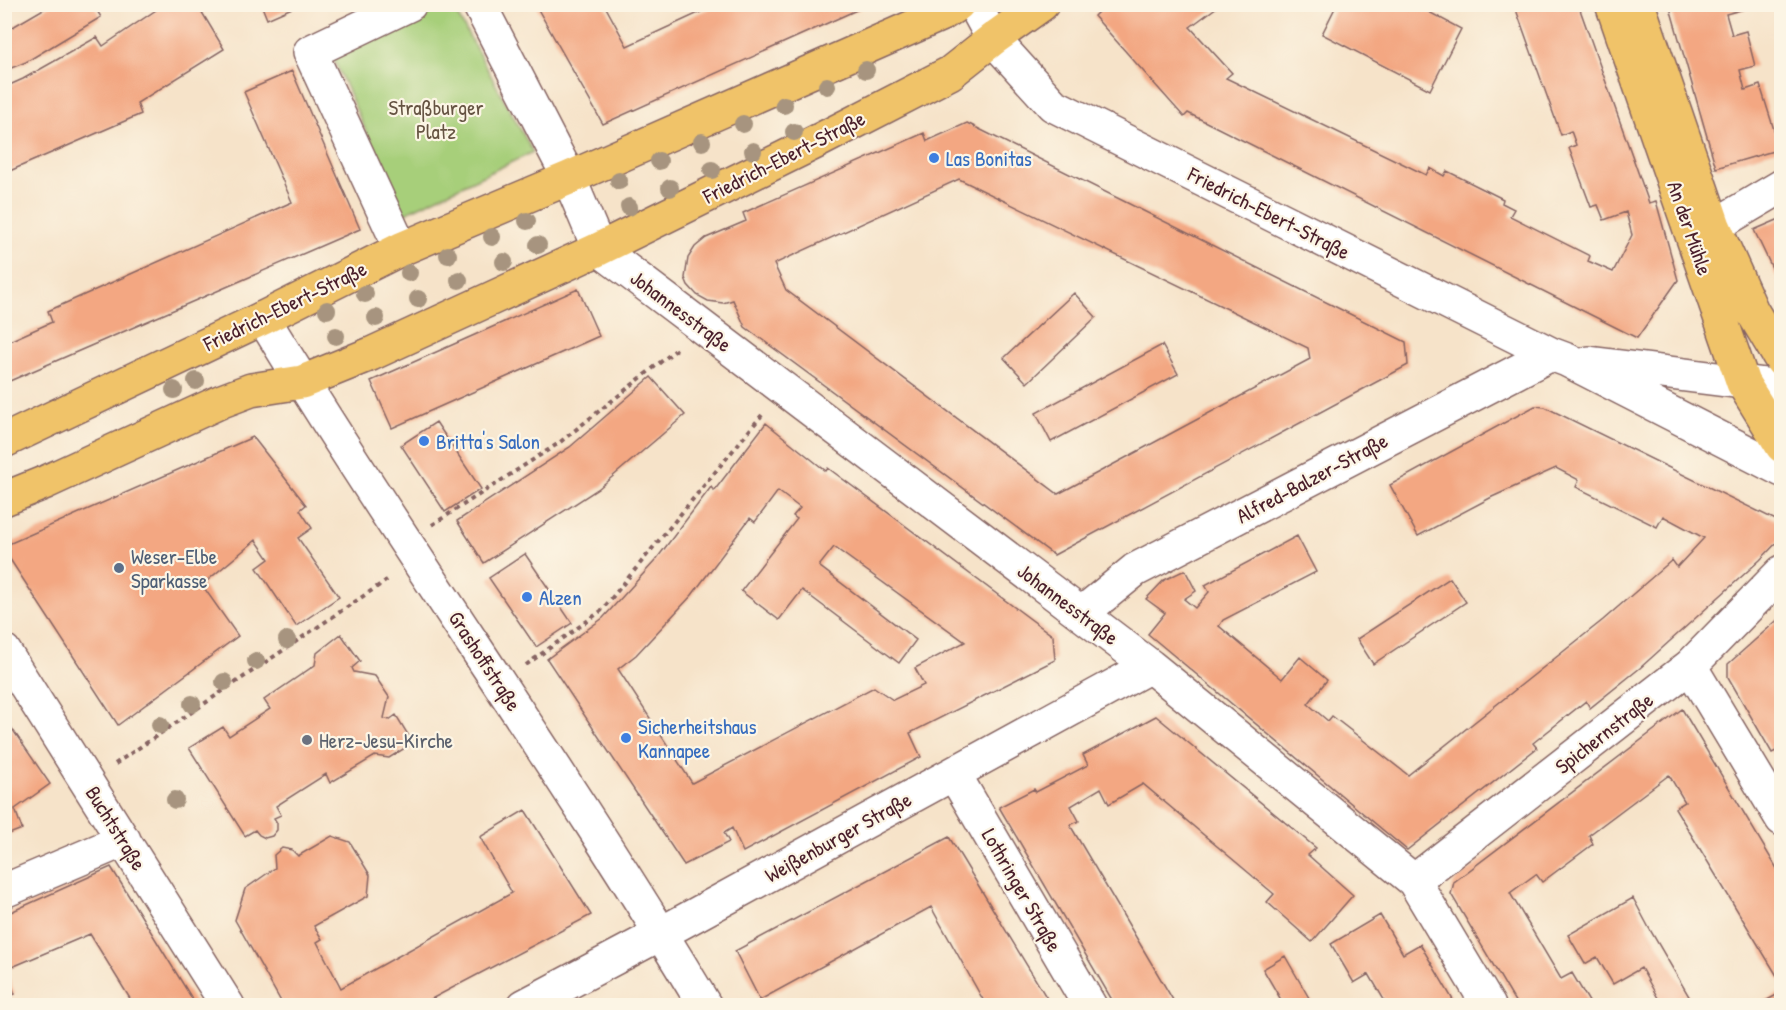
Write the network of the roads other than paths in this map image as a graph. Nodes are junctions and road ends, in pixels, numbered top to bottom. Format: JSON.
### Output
{"nodes":[{"id":1,"x":410,"y":4,"type":"edge"},
{"id":2,"x":479,"y":4,"type":"edge"},
{"id":3,"x":958,"y":4,"type":"edge"},
{"id":4,"x":974,"y":4,"type":"edge"},
{"id":5,"x":1042,"y":4,"type":"edge"},
{"id":6,"x":1612,"y":4,"type":"edge"},
{"id":7,"x":1638,"y":4,"type":"edge"},
{"id":8,"x":993,"y":39,"type":"junction"},
{"id":9,"x":569,"y":178,"type":"junction"},
{"id":10,"x":1782,"y":186,"type":"edge"},
{"id":11,"x":1704,"y":232,"type":"junction"},
{"id":12,"x":401,"y":249,"type":"junction"},
{"id":13,"x":600,"y":249,"type":"junction"},
{"id":14,"x":263,"y":318,"type":"junction"},
{"id":15,"x":1559,"y":357,"type":"junction"},
{"id":16,"x":1782,"y":362,"type":"edge"},
{"id":17,"x":302,"y":382,"type":"junction"},
{"id":18,"x":1743,"y":382,"type":"junction"},
{"id":19,"x":1782,"y":387,"type":"edge"},
{"id":20,"x":4,"y":441,"type":"edge"},
{"id":21,"x":1782,"y":446,"type":"edge"},
{"id":22,"x":1782,"y":470,"type":"edge"},
{"id":23,"x":4,"y":481,"type":"edge"},
{"id":24,"x":46,"y":482,"type":"junction"},
{"id":25,"x":4,"y":499,"type":"edge"},
{"id":26,"x":1782,"y":572,"type":"edge"},
{"id":27,"x":1081,"y":614,"type":"junction"},
{"id":28,"x":4,"y":651,"type":"edge"},
{"id":29,"x":1150,"y":666,"type":"junction"},
{"id":30,"x":1690,"y":666,"type":"junction"},
{"id":31,"x":954,"y":774,"type":"junction"},
{"id":32,"x":1782,"y":819,"type":"edge"},
{"id":33,"x":124,"y":840,"type":"junction"},
{"id":34,"x":1414,"y":881,"type":"junction"},
{"id":35,"x":4,"y":891,"type":"edge"},
{"id":36,"x":662,"y":933,"type":"junction"},
{"id":37,"x":228,"y":1005,"type":"edge"},
{"id":38,"x":524,"y":1005,"type":"edge"},
{"id":39,"x":705,"y":1005,"type":"edge"},
{"id":40,"x":1090,"y":1005,"type":"edge"},
{"id":41,"x":1489,"y":1005,"type":"edge"}],
"edges":[{"from":1,"to":12,"type":"street"},
{"from":2,"to":9,"type":"street"},
{"from":3,"to":9,"type":"main road","name":"Friedrich-Ebert-Straße"},
{"from":4,"to":8,"type":"street","name":"Friedrich-Ebert-Straße"},
{"from":5,"to":8,"type":"main road"},
{"from":6,"to":11,"type":"main road","name":"An der Mühle"},
{"from":7,"to":11,"type":"main road","name":"An der Mühle"},
{"from":8,"to":13,"type":"main road","name":"Friedrich-Ebert-Straße"},
{"from":8,"to":15,"type":"street","name":"Friedrich-Ebert-Straße"},
{"from":9,"to":12,"type":"main road","name":"Friedrich-Ebert-Straße"},
{"from":9,"to":13,"type":"street"},
{"from":10,"to":11,"type":"street"},
{"from":11,"to":16,"type":"main road","name":"An der Mühle"},
{"from":11,"to":18,"type":"main road","name":"An der Mühle"},
{"from":12,"to":14,"type":"main road","name":"Friedrich-Ebert-Straße"},
{"from":13,"to":17,"type":"main road","name":"Friedrich-Ebert-Straße"},
{"from":13,"to":27,"type":"street","name":"Johannesstraße"},
{"from":14,"to":17,"type":"street","name":"Grashoffstraße"},
{"from":14,"to":20,"type":"main road","name":"Friedrich-Ebert-Straße"},
{"from":15,"to":18,"type":"street","name":"Friedrich-Ebert-Straße"},
{"from":15,"to":22,"type":"street","name":"Friedrich-Ebert-Straße"},
{"from":15,"to":27,"type":"street","name":"Alfred-Balzer-Straße"},
{"from":17,"to":24,"type":"main road","name":"Friedrich-Ebert-Straße"},
{"from":17,"to":36,"type":"street","name":"Grashoffstraße"},
{"from":18,"to":19,"type":"street","name":"Friedrich-Ebert-Straße"},
{"from":18,"to":21,"type":"main road","name":"An der Mühle"},
{"from":23,"to":24,"type":"street","name":"Friedrich-Ebert-Straße"},
{"from":24,"to":25,"type":"main road","name":"Friedrich-Ebert-Straße"},
{"from":26,"to":30,"type":"street","name":"Spichernstraße"},
{"from":27,"to":29,"type":"street","name":"Johannesstraße"},
{"from":28,"to":33,"type":"street","name":"Buchtstraße"},
{"from":29,"to":31,"type":"street","name":"Weißenburger Straße"},
{"from":29,"to":34,"type":"street","name":"Johannesstraße"},
{"from":30,"to":32,"type":"street"},
{"from":30,"to":34,"type":"street","name":"Spichernstraße"},
{"from":31,"to":36,"type":"street","name":"Weißenburger Straße"},
{"from":31,"to":40,"type":"street","name":"Lothringer Straße"},
{"from":33,"to":35,"type":"street"},
{"from":33,"to":37,"type":"street","name":"Buchtstraße"},
{"from":34,"to":41,"type":"street","name":"Johannesstraße"},
{"from":36,"to":38,"type":"street","name":"Weißenburger Straße"},
{"from":36,"to":39,"type":"street","name":"Grashoffstraße"}]}
